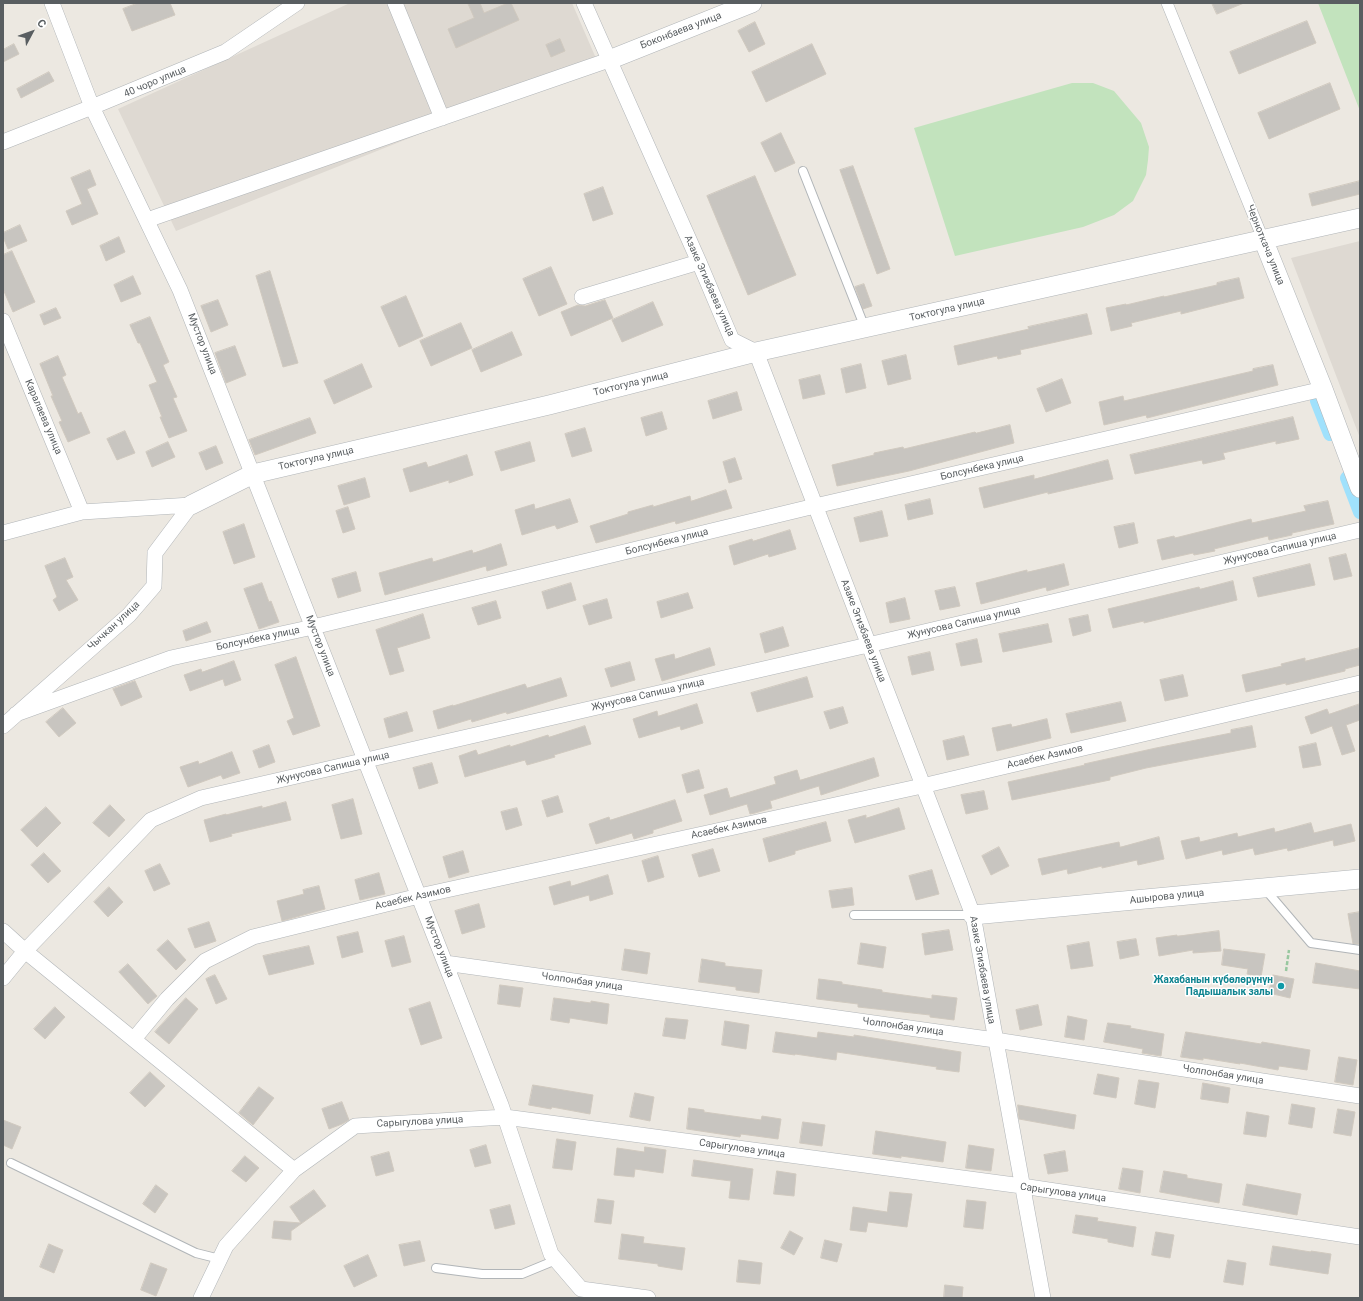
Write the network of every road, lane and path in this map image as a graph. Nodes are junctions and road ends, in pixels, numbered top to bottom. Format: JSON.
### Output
{"nodes":[{"id":1,"x":52,"y":3,"type":"edge"},
{"id":2,"x":297,"y":3,"type":"edge"},
{"id":3,"x":395,"y":3,"type":"edge"},
{"id":4,"x":584,"y":3,"type":"edge"},
{"id":5,"x":752,"y":3,"type":"edge"},
{"id":6,"x":1167,"y":3,"type":"edge"},
{"id":7,"x":609,"y":60,"type":"junction"},
{"id":8,"x":92,"y":107,"type":"junction"},
{"id":9,"x":442,"y":118,"type":"junction"},
{"id":10,"x":3,"y":142,"type":"edge"},
{"id":11,"x":803,"y":171,"type":"dead end"},
{"id":12,"x":1360,"y":218,"type":"edge"},
{"id":13,"x":147,"y":220,"type":"junction"},
{"id":14,"x":1264,"y":239,"type":"junction"},
{"id":15,"x":699,"y":262,"type":"junction"},
{"id":16,"x":582,"y":297,"type":"dead end"},
{"id":17,"x":3,"y":321,"type":"edge"},
{"id":18,"x":866,"y":329,"type":"junction"},
{"id":19,"x":756,"y":352,"type":"junction"},
{"id":20,"x":1323,"y":389,"type":"junction"},
{"id":21,"x":253,"y":474,"type":"junction"},
{"id":22,"x":1360,"y":488,"type":"edge"},
{"id":23,"x":191,"y":505,"type":"junction"},
{"id":24,"x":815,"y":506,"type":"junction"},
{"id":25,"x":82,"y":512,"type":"junction"},
{"id":26,"x":1360,"y":530,"type":"edge"},
{"id":27,"x":3,"y":533,"type":"edge"},
{"id":28,"x":313,"y":627,"type":"junction"},
{"id":29,"x":868,"y":645,"type":"junction"},
{"id":30,"x":1360,"y":682,"type":"edge"},
{"id":31,"x":16,"y":714,"type":"junction"},
{"id":32,"x":3,"y":726,"type":"edge"},
{"id":33,"x":365,"y":760,"type":"junction"},
{"id":34,"x":922,"y":786,"type":"junction"},
{"id":35,"x":1360,"y":879,"type":"edge"},
{"id":36,"x":1263,"y":887,"type":"junction"},
{"id":37,"x":419,"y":896,"type":"junction"},
{"id":38,"x":854,"y":915,"type":"dead end"},
{"id":39,"x":973,"y":916,"type":"junction"},
{"id":40,"x":3,"y":931,"type":"edge"},
{"id":41,"x":1289,"y":950,"type":"dead end"},
{"id":42,"x":1360,"y":950,"type":"edge"},
{"id":43,"x":25,"y":951,"type":"junction"},
{"id":44,"x":445,"y":963,"type":"junction"},
{"id":45,"x":1286,"y":971,"type":"dead end"},
{"id":46,"x":3,"y":978,"type":"edge"},
{"id":47,"x":134,"y":1039,"type":"junction"},
{"id":48,"x":995,"y":1040,"type":"junction"},
{"id":49,"x":1360,"y":1096,"type":"edge"},
{"id":50,"x":505,"y":1118,"type":"junction"},
{"id":51,"x":11,"y":1163,"type":"dead end"},
{"id":52,"x":294,"y":1170,"type":"junction"},
{"id":53,"x":1022,"y":1186,"type":"junction"},
{"id":54,"x":1360,"y":1237,"type":"edge"},
{"id":55,"x":220,"y":1259,"type":"junction"},
{"id":56,"x":556,"y":1260,"type":"junction"},
{"id":57,"x":436,"y":1268,"type":"dead end"},
{"id":58,"x":582,"y":1293,"type":"edge"},
{"id":59,"x":201,"y":1298,"type":"edge"},
{"id":60,"x":648,"y":1298,"type":"edge"},
{"id":61,"x":1043,"y":1298,"type":"edge"}],
"edges":[{"from":1,"to":8,"type":"street","name":"Мустор улица"},
{"from":2,"to":8,"type":"street","name":"40 чоро улица"},
{"from":3,"to":9,"type":"street"},
{"from":4,"to":7,"type":"street","name":"Азаке Эгизбаева улица"},
{"from":5,"to":7,"type":"street","name":"Боконбаева улица"},
{"from":6,"to":14,"type":"street","name":"Черноткача улица"},
{"from":7,"to":9,"type":"street"},
{"from":7,"to":15,"type":"street","name":"Азаке Эгизбаева улица"},
{"from":8,"to":10,"type":"street","name":"40 чоро улица"},
{"from":8,"to":13,"type":"street","name":"Мустор улица"},
{"from":9,"to":13,"type":"street"},
{"from":11,"to":18,"type":"lane"},
{"from":12,"to":14,"type":"street","name":"Токтогула улица"},
{"from":13,"to":21,"type":"street","name":"Мустор улица"},
{"from":14,"to":18,"type":"street","name":"Токтогула улица"},
{"from":14,"to":20,"type":"street","name":"Черноткача улица"},
{"from":15,"to":16,"type":"street"},
{"from":15,"to":19,"type":"street","name":"Азаке Эгизбаева улица"},
{"from":17,"to":25,"type":"street","name":"Каралаева улица"},
{"from":18,"to":19,"type":"street","name":"Токтогула улица"},
{"from":19,"to":21,"type":"street","name":"Токтогула улица"},
{"from":19,"to":24,"type":"street","name":"Азаке Эгизбаева улица"},
{"from":20,"to":22,"type":"street","name":"Черноткача улица"},
{"from":20,"to":24,"type":"street","name":"Болсунбека улица"},
{"from":21,"to":23,"type":"street","name":"Токтогула улица"},
{"from":21,"to":28,"type":"street","name":"Мустор улица"},
{"from":23,"to":25,"type":"street","name":"Токтогула улица"},
{"from":23,"to":31,"type":"street","name":"Чычкан улица"},
{"from":24,"to":28,"type":"street","name":"Болсунбека улица"},
{"from":24,"to":29,"type":"street","name":"Азаке Эгизбаева улица"},
{"from":25,"to":27,"type":"street","name":"Токтогула улица"},
{"from":26,"to":29,"type":"street","name":"Жунусова Сапиша улица"},
{"from":28,"to":31,"type":"street","name":"Болсунбека улица"},
{"from":28,"to":33,"type":"street","name":"Мустор улица"},
{"from":29,"to":33,"type":"street","name":"Жунусова Сапиша улица"},
{"from":29,"to":34,"type":"street","name":"Азаке Эгизбаева улица"},
{"from":30,"to":34,"type":"street","name":"Асаебек Азимов"},
{"from":31,"to":32,"type":"street","name":"Чычкан улица"},
{"from":33,"to":37,"type":"street","name":"Мустор улица"},
{"from":33,"to":43,"type":"street","name":"Жунусова Сапиша улица"},
{"from":34,"to":37,"type":"street","name":"Асаебек Азимов"},
{"from":34,"to":39,"type":"street","name":"Азаке Эгизбаева улица"},
{"from":35,"to":36,"type":"street","name":"Ашырова улица"},
{"from":36,"to":39,"type":"street","name":"Ашырова улица"},
{"from":36,"to":42,"type":"lane"},
{"from":37,"to":44,"type":"street","name":"Мустор улица"},
{"from":37,"to":47,"type":"street","name":"Асаебек Азимов"},
{"from":38,"to":39,"type":"lane"},
{"from":39,"to":48,"type":"street","name":"Азаке Эгизбаева улица"},
{"from":40,"to":43,"type":"street"},
{"from":41,"to":45,"type":"path"},
{"from":43,"to":46,"type":"street","name":"Жунусова Сапиша улица"},
{"from":43,"to":47,"type":"street"},
{"from":44,"to":48,"type":"street","name":"Чолпонбая улица"},
{"from":44,"to":50,"type":"street","name":"Мустор улица"},
{"from":47,"to":52,"type":"street"},
{"from":48,"to":49,"type":"street","name":"Чолпонбая улица"},
{"from":48,"to":53,"type":"street","name":"Азаке Эгизбаева улица"},
{"from":50,"to":52,"type":"street","name":"Сарыгулова улица"},
{"from":50,"to":53,"type":"street","name":"Сарыгулова улица"},
{"from":50,"to":56,"type":"street","name":"Мустор улица"},
{"from":51,"to":55,"type":"lane"},
{"from":52,"to":55,"type":"street","name":"Сарыгулова улица"},
{"from":53,"to":54,"type":"street","name":"Сарыгулова улица"},
{"from":53,"to":61,"type":"street","name":"Азаке Эгизбаева улица"},
{"from":55,"to":59,"type":"street","name":"Сарыгулова улица"},
{"from":56,"to":57,"type":"lane"},
{"from":56,"to":58,"type":"street","name":"Мустор улица"},
{"from":58,"to":60,"type":"street"}]}
